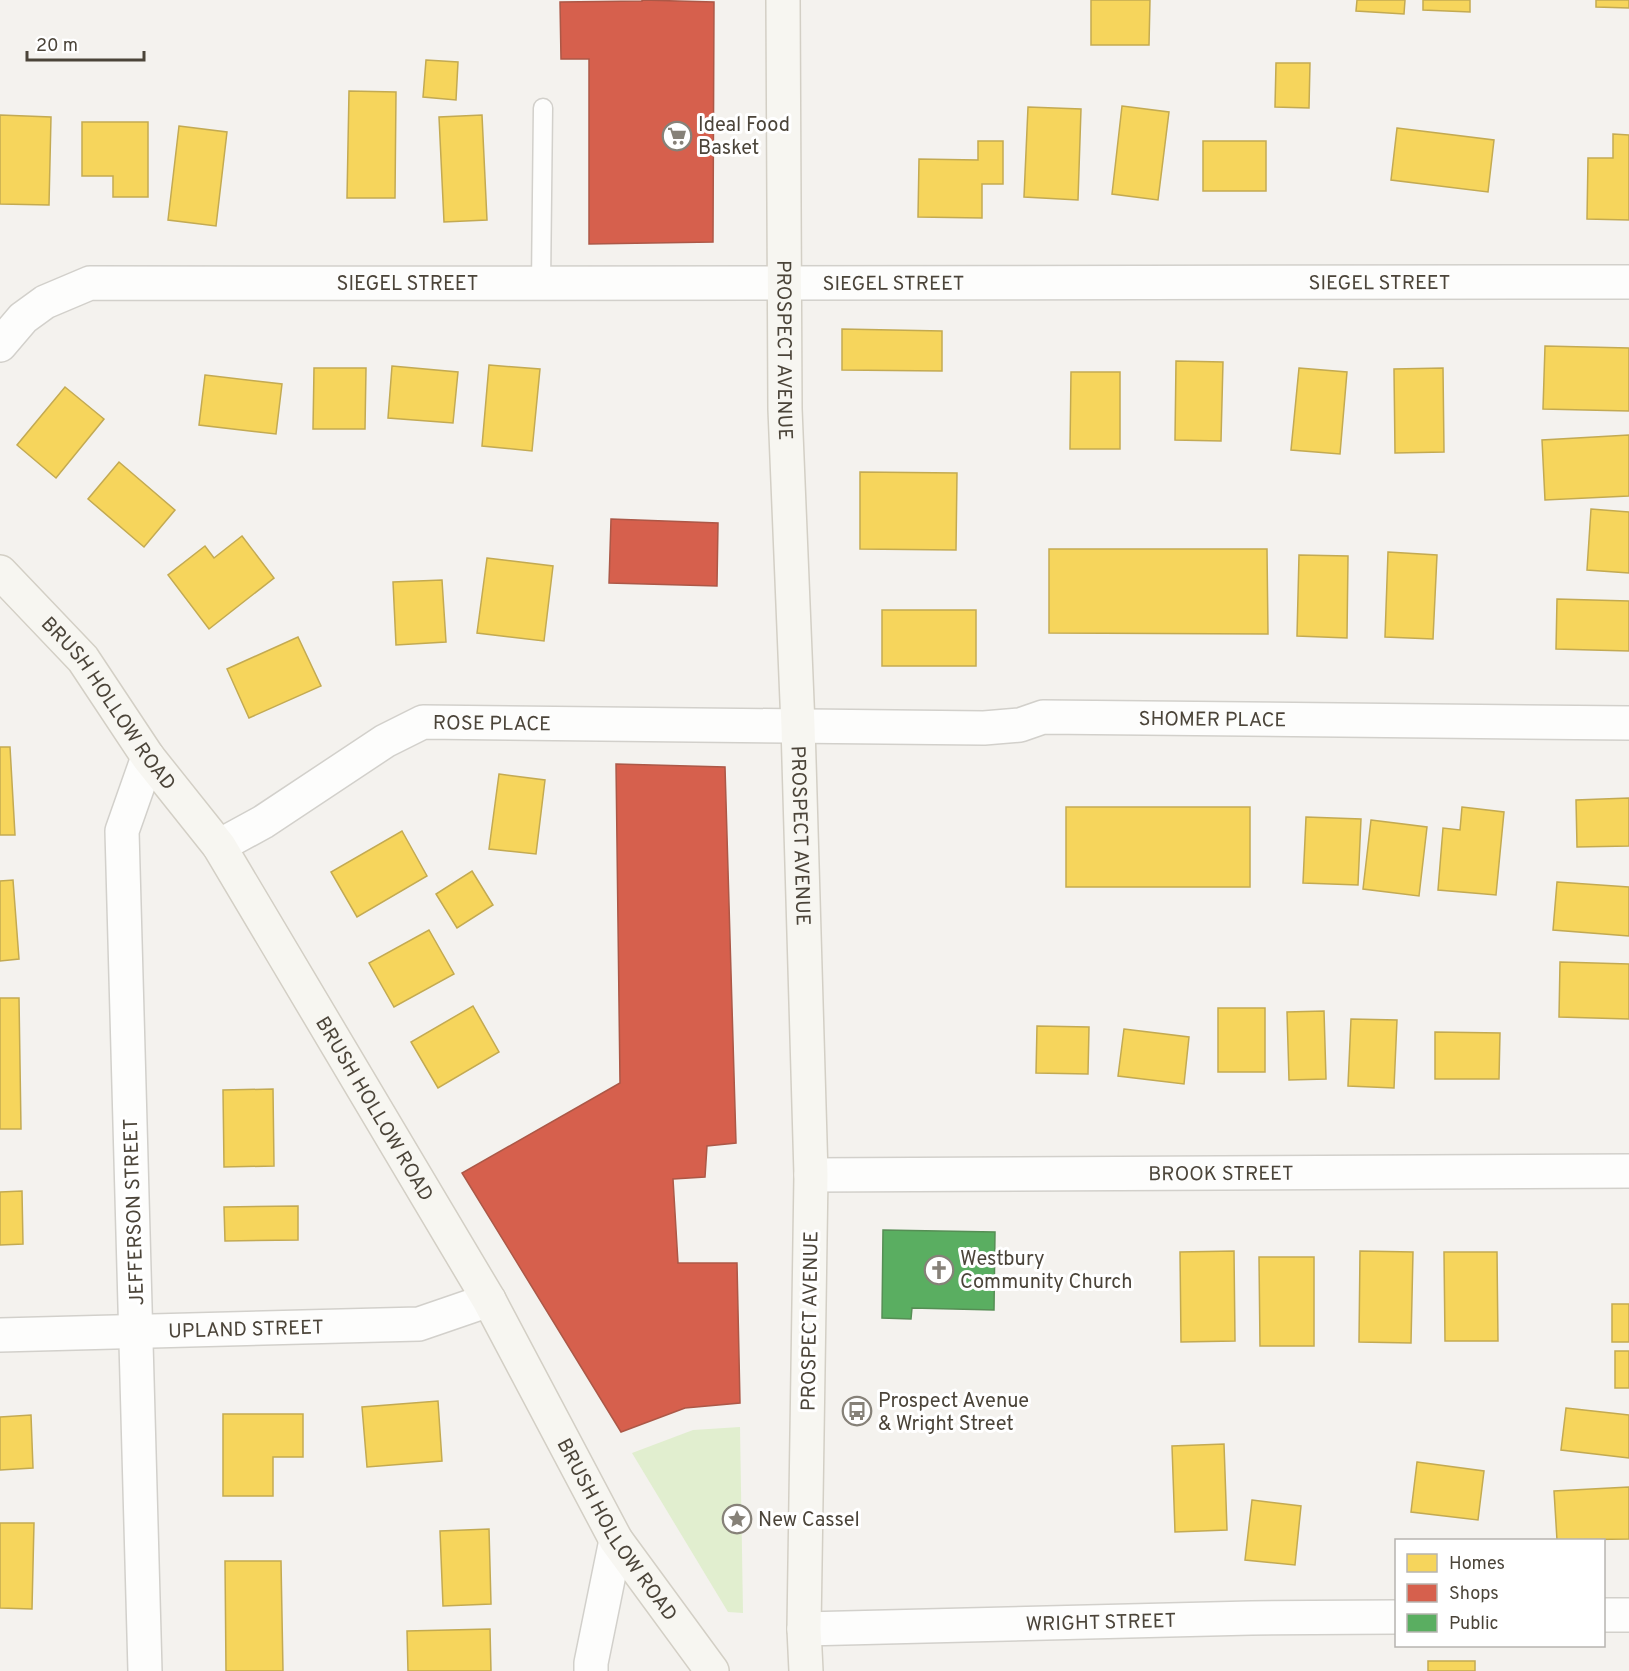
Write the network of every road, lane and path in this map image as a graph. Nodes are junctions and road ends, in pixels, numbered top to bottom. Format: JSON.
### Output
{"nodes":[{"id":1,"x":783,"y":0,"type":"edge"},
{"id":2,"x":543,"y":108,"type":"dead end"},
{"id":3,"x":1629,"y":282,"type":"edge"},
{"id":4,"x":784,"y":283,"type":"junction"},
{"id":5,"x":540,"y":284,"type":"junction"},
{"id":6,"x":0,"y":345,"type":"edge"},
{"id":7,"x":0,"y":572,"type":"edge"},
{"id":8,"x":1629,"y":723,"type":"edge"},
{"id":9,"x":798,"y":726,"type":"junction"},
{"id":10,"x":148,"y":757,"type":"junction"},
{"id":11,"x":219,"y":846,"type":"junction"},
{"id":12,"x":1629,"y":1171,"type":"edge"},
{"id":13,"x":811,"y":1175,"type":"junction"},
{"id":14,"x":489,"y":1300,"type":"junction"},
{"id":15,"x":136,"y":1332,"type":"junction"},
{"id":16,"x":0,"y":1335,"type":"edge"},
{"id":17,"x":616,"y":1540,"type":"junction"},
{"id":18,"x":1605,"y":1615,"type":"edge"},
{"id":19,"x":1629,"y":1615,"type":"edge"},
{"id":20,"x":1395,"y":1617,"type":"edge"},
{"id":21,"x":804,"y":1629,"type":"junction"},
{"id":22,"x":145,"y":1671,"type":"edge"},
{"id":23,"x":591,"y":1671,"type":"edge"},
{"id":24,"x":712,"y":1671,"type":"edge"},
{"id":25,"x":806,"y":1671,"type":"edge"}],
"edges":[{"from":1,"to":4,"type":"main road","name":"PROSPECT AVENUE"},
{"from":2,"to":5,"type":"lane"},
{"from":3,"to":4,"type":"street","name":"SIEGEL STREET"},
{"from":4,"to":5,"type":"street","name":"SIEGEL STREET"},
{"from":4,"to":9,"type":"main road","name":"PROSPECT AVENUE"},
{"from":5,"to":6,"type":"street","name":"SIEGEL STREET"},
{"from":7,"to":10,"type":"main road","name":"BRUSH HOLLOW ROAD"},
{"from":8,"to":9,"type":"street","name":"SHOMER PLACE"},
{"from":9,"to":11,"type":"street","name":"ROSE PLACE"},
{"from":9,"to":13,"type":"main road","name":"PROSPECT AVENUE"},
{"from":10,"to":11,"type":"main road","name":"BRUSH HOLLOW ROAD"},
{"from":10,"to":15,"type":"street","name":"JEFFERSON STREET"},
{"from":11,"to":14,"type":"main road","name":"BRUSH HOLLOW ROAD"},
{"from":12,"to":13,"type":"street","name":"BROOK STREET"},
{"from":13,"to":21,"type":"main road","name":"PROSPECT AVENUE"},
{"from":14,"to":15,"type":"street","name":"UPLAND STREET"},
{"from":14,"to":17,"type":"main road","name":"BRUSH HOLLOW ROAD"},
{"from":15,"to":16,"type":"street","name":"UPLAND STREET"},
{"from":15,"to":22,"type":"street","name":"JEFFERSON STREET"},
{"from":17,"to":23,"type":"street"},
{"from":17,"to":24,"type":"main road","name":"BRUSH HOLLOW ROAD"},
{"from":18,"to":19,"type":"street"},
{"from":20,"to":21,"type":"street","name":"WRIGHT STREET"},
{"from":21,"to":25,"type":"main road","name":"PROSPECT AVENUE"}]}
